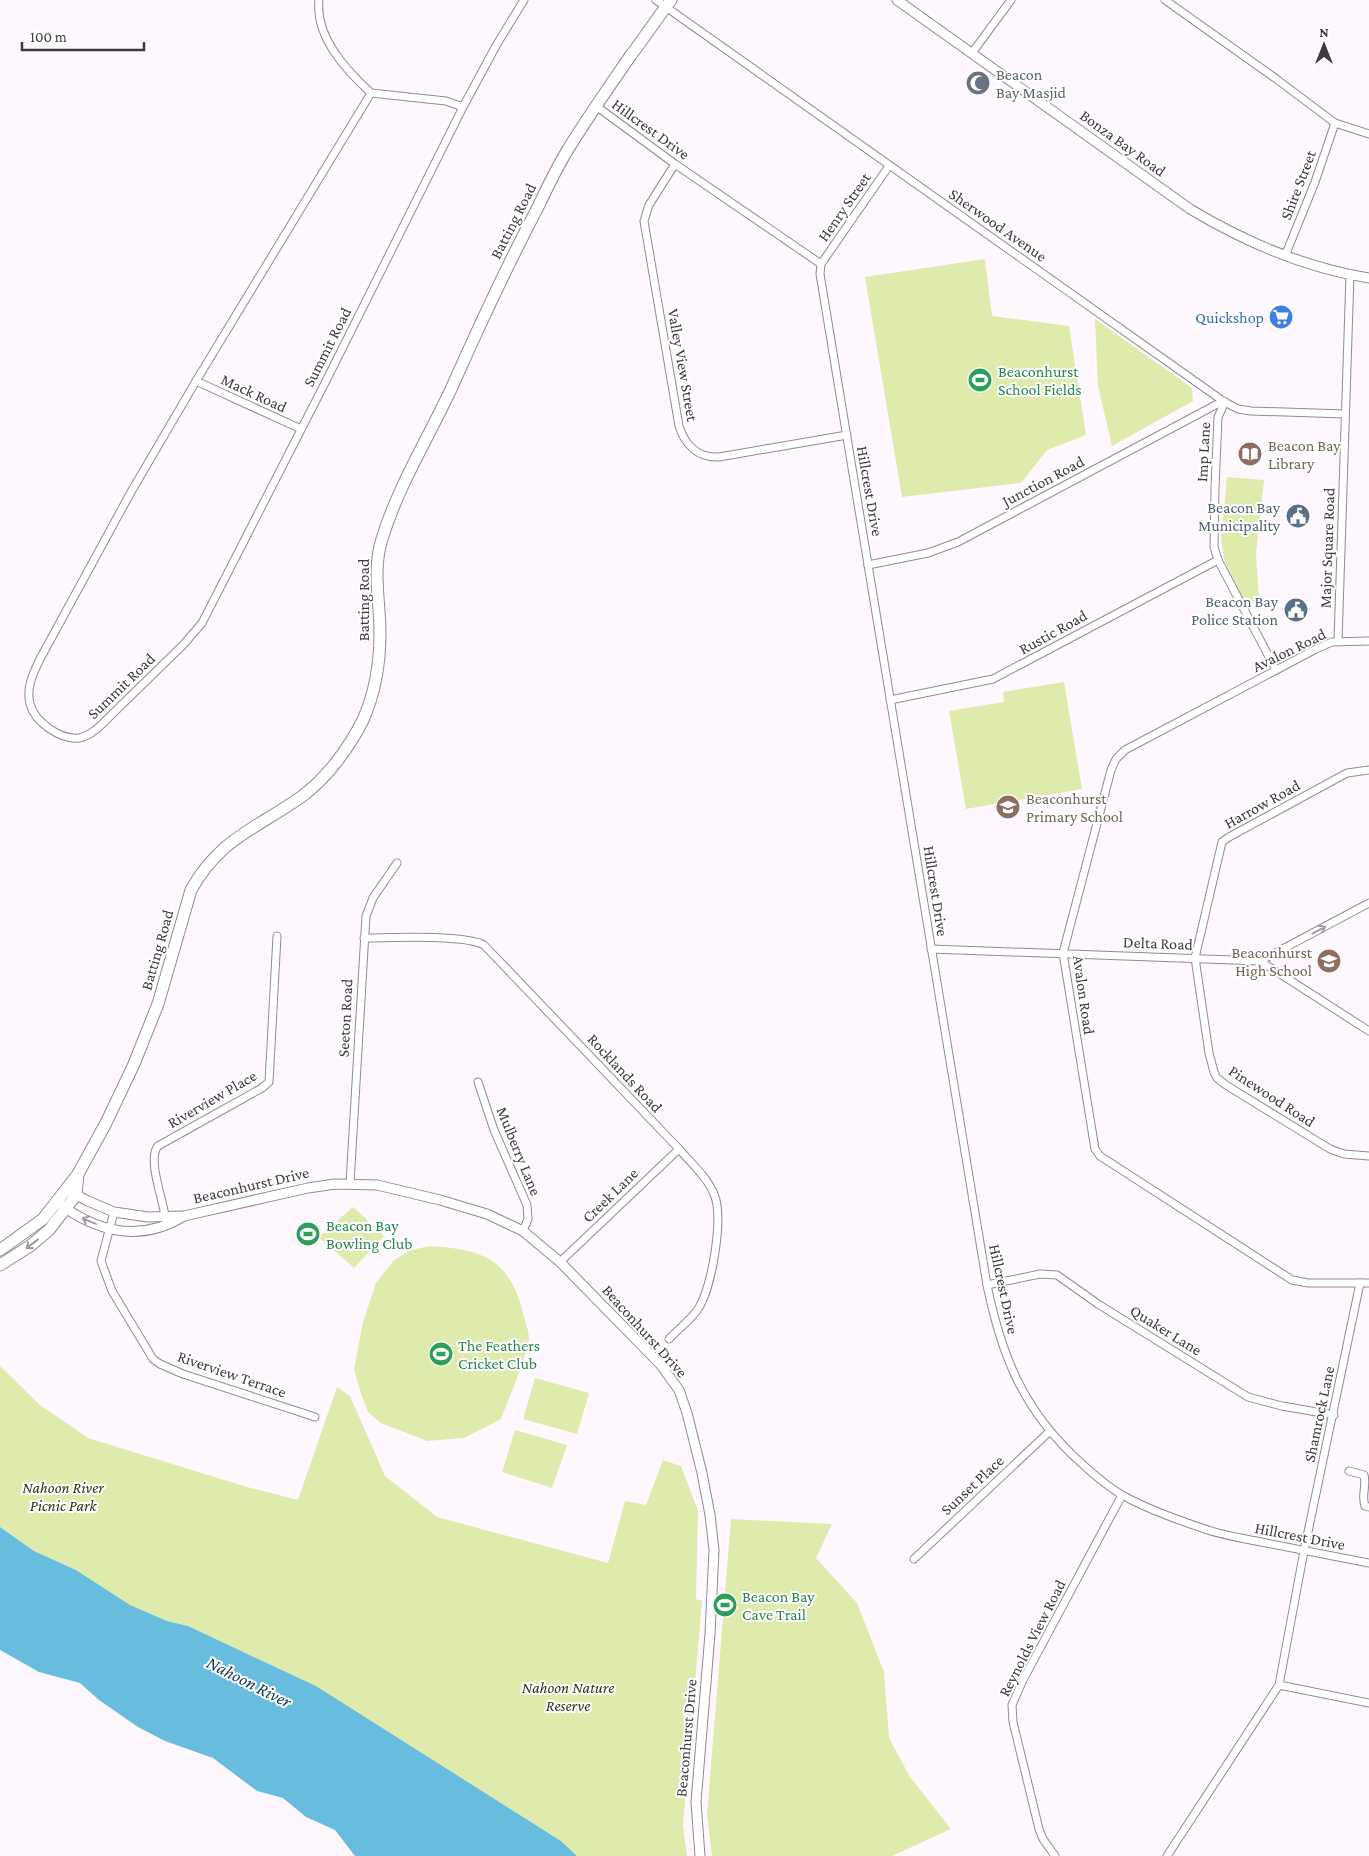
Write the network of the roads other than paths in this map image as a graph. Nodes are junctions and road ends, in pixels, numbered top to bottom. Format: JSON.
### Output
{"nodes":[{"id":1,"x":319,"y":0,"type":"edge"},
{"id":2,"x":524,"y":0,"type":"edge"},
{"id":3,"x":656,"y":0,"type":"edge"},
{"id":4,"x":897,"y":0,"type":"edge"},
{"id":5,"x":1011,"y":0,"type":"edge"},
{"id":6,"x":1165,"y":0,"type":"edge"},
{"id":7,"x":668,"y":4,"type":"edge"},
{"id":8,"x":972,"y":53,"type":"junction"},
{"id":9,"x":371,"y":93,"type":"junction"},
{"id":10,"x":596,"y":106,"type":"junction"},
{"id":11,"x":463,"y":107,"type":"junction"},
{"id":12,"x":1335,"y":123,"type":"junction"},
{"id":13,"x":1369,"y":134,"type":"edge"},
{"id":14,"x":674,"y":164,"type":"junction"},
{"id":15,"x":890,"y":166,"type":"junction"},
{"id":16,"x":1285,"y":256,"type":"junction"},
{"id":17,"x":821,"y":264,"type":"junction"},
{"id":18,"x":1350,"y":275,"type":"junction"},
{"id":19,"x":1369,"y":276,"type":"edge"},
{"id":20,"x":196,"y":381,"type":"junction"},
{"id":21,"x":1224,"y":402,"type":"junction"},
{"id":22,"x":1345,"y":414,"type":"junction"},
{"id":23,"x":301,"y":429,"type":"junction"},
{"id":24,"x":847,"y":435,"type":"junction"},
{"id":25,"x":1218,"y":560,"type":"junction"},
{"id":26,"x":868,"y":565,"type":"junction"},
{"id":27,"x":1338,"y":641,"type":"junction"},
{"id":28,"x":1369,"y":641,"type":"edge"},
{"id":29,"x":1276,"y":670,"type":"junction"},
{"id":30,"x":890,"y":700,"type":"junction"},
{"id":31,"x":1369,"y":770,"type":"edge"},
{"id":32,"x":397,"y":863,"type":"dead end"},
{"id":33,"x":1369,"y":903,"type":"edge"},
{"id":34,"x":277,"y":936,"type":"dead end"},
{"id":35,"x":364,"y":938,"type":"junction"},
{"id":36,"x":931,"y":949,"type":"junction"},
{"id":37,"x":1063,"y":954,"type":"junction"},
{"id":38,"x":1195,"y":958,"type":"junction"},
{"id":39,"x":1260,"y":961,"type":"junction"},
{"id":40,"x":1369,"y":1031,"type":"edge"},
{"id":41,"x":478,"y":1082,"type":"dead end"},
{"id":42,"x":679,"y":1149,"type":"junction"},
{"id":43,"x":1369,"y":1156,"type":"edge"},
{"id":44,"x":350,"y":1183,"type":"junction"},
{"id":45,"x":71,"y":1192,"type":"junction"},
{"id":46,"x":62,"y":1205,"type":"junction"},
{"id":47,"x":114,"y":1212,"type":"junction"},
{"id":48,"x":165,"y":1216,"type":"junction"},
{"id":49,"x":184,"y":1216,"type":"junction"},
{"id":50,"x":109,"y":1229,"type":"junction"},
{"id":51,"x":523,"y":1230,"type":"junction"},
{"id":52,"x":0,"y":1250,"type":"edge"},
{"id":53,"x":560,"y":1262,"type":"junction"},
{"id":54,"x":0,"y":1265,"type":"edge"},
{"id":55,"x":1369,"y":1282,"type":"edge"},
{"id":56,"x":1360,"y":1283,"type":"junction"},
{"id":57,"x":987,"y":1285,"type":"junction"},
{"id":58,"x":669,"y":1339,"type":"dead end"},
{"id":59,"x":1334,"y":1415,"type":"junction"},
{"id":60,"x":315,"y":1417,"type":"dead end"},
{"id":61,"x":1049,"y":1432,"type":"junction"},
{"id":62,"x":1349,"y":1471,"type":"dead end"},
{"id":63,"x":1122,"y":1495,"type":"junction"},
{"id":64,"x":1369,"y":1507,"type":"edge"},
{"id":65,"x":1304,"y":1551,"type":"junction"},
{"id":66,"x":914,"y":1559,"type":"dead end"},
{"id":67,"x":1369,"y":1563,"type":"edge"},
{"id":68,"x":1279,"y":1685,"type":"junction"},
{"id":69,"x":1369,"y":1703,"type":"edge"},
{"id":70,"x":700,"y":1856,"type":"edge"},
{"id":71,"x":1055,"y":1856,"type":"edge"},
{"id":72,"x":1167,"y":1856,"type":"edge"}],
"edges":[{"from":1,"to":9,"type":"street"},
{"from":2,"to":11,"type":"street","name":"Summit Road"},
{"from":3,"to":7,"type":"street","name":"Sherwood Avenue"},
{"from":4,"to":8,"type":"street","name":"Bonza Bay Road"},
{"from":5,"to":8,"type":"street"},
{"from":6,"to":12,"type":"street"},
{"from":7,"to":10,"type":"main road","name":"Batting Road"},
{"from":7,"to":15,"type":"street","name":"Sherwood Avenue"},
{"from":8,"to":16,"type":"street","name":"Bonza Bay Road"},
{"from":9,"to":11,"type":"street"},
{"from":9,"to":20,"type":"street","name":"Summit Road"},
{"from":10,"to":14,"type":"street","name":"Hillcrest Drive"},
{"from":10,"to":45,"type":"main road","name":"Batting Road"},
{"from":11,"to":23,"type":"street","name":"Summit Road"},
{"from":12,"to":13,"type":"street"},
{"from":12,"to":16,"type":"street","name":"Shire Street"},
{"from":14,"to":17,"type":"street","name":"Hillcrest Drive"},
{"from":14,"to":24,"type":"street","name":"Valley View Street"},
{"from":15,"to":17,"type":"street","name":"Henry Street"},
{"from":15,"to":21,"type":"street","name":"Sherwood Avenue"},
{"from":16,"to":18,"type":"street","name":"Bonza Bay Road"},
{"from":17,"to":24,"type":"street","name":"Hillcrest Drive"},
{"from":18,"to":19,"type":"street","name":"Bonza Bay Road"},
{"from":18,"to":22,"type":"street","name":"Major Square Road"},
{"from":20,"to":23,"type":"street","name":"Mack Road"},
{"from":20,"to":23,"type":"street","name":"Summit Road"},
{"from":21,"to":22,"type":"street","name":"Sherwood Avenue"},
{"from":21,"to":25,"type":"street","name":"Imp Lane"},
{"from":21,"to":26,"type":"street","name":"Junction Road"},
{"from":22,"to":27,"type":"street","name":"Major Square Road"},
{"from":24,"to":26,"type":"street","name":"Hillcrest Drive"},
{"from":25,"to":29,"type":"street","name":"Imp Lane"},
{"from":25,"to":30,"type":"street","name":"Rustic Road"},
{"from":26,"to":30,"type":"street","name":"Hillcrest Drive"},
{"from":27,"to":28,"type":"street","name":"Avalon Road"},
{"from":27,"to":29,"type":"street","name":"Avalon Road"},
{"from":29,"to":37,"type":"street","name":"Avalon Road"},
{"from":30,"to":36,"type":"street","name":"Hillcrest Drive"},
{"from":31,"to":38,"type":"street","name":"Harrow Road"},
{"from":32,"to":35,"type":"street","name":"Seeton Road"},
{"from":39,"to":33,"type":"street","one_way":true},
{"from":34,"to":48,"type":"street","name":"Riverview Place"},
{"from":35,"to":42,"type":"street","name":"Rocklands Road"},
{"from":35,"to":44,"type":"street","name":"Seeton Road"},
{"from":36,"to":37,"type":"street","name":"Delta Road"},
{"from":36,"to":57,"type":"street","name":"Hillcrest Drive"},
{"from":37,"to":38,"type":"street","name":"Delta Road"},
{"from":37,"to":56,"type":"street","name":"Avalon Road"},
{"from":38,"to":39,"type":"street","name":"Delta Road"},
{"from":38,"to":43,"type":"street","name":"Pinewood Road"},
{"from":39,"to":40,"type":"street"},
{"from":41,"to":51,"type":"street","name":"Mulberry Lane"},
{"from":42,"to":53,"type":"street","name":"Creek Lane"},
{"from":42,"to":58,"type":"street","name":"Rocklands Road"},
{"from":44,"to":49,"type":"street","name":"Beaconhurst Drive"},
{"from":44,"to":51,"type":"street","name":"Beaconhurst Drive"},
{"from":45,"to":46,"type":"main road"},
{"from":45,"to":47,"type":"street","name":"Beaconhurst Drive"},
{"from":50,"to":46,"type":"street","name":"Beaconhurst Drive","one_way":true},
{"from":46,"to":52,"type":"main road"},
{"from":46,"to":54,"type":"main road","one_way":true},
{"from":47,"to":48,"type":"street","name":"Beaconhurst Drive"},
{"from":47,"to":50,"type":"street","name":"Riverview Terrace"},
{"from":48,"to":49,"type":"street","name":"Beaconhurst Drive"},
{"from":49,"to":50,"type":"street","name":"Beaconhurst Drive"},
{"from":50,"to":60,"type":"street","name":"Riverview Terrace"},
{"from":51,"to":53,"type":"street","name":"Beaconhurst Drive"},
{"from":53,"to":70,"type":"street","name":"Beaconhurst Drive"},
{"from":55,"to":56,"type":"street","name":"Avalon Road"},
{"from":56,"to":59,"type":"street","name":"Shamrock Lane"},
{"from":57,"to":59,"type":"street","name":"Quaker Lane"},
{"from":57,"to":61,"type":"street","name":"Hillcrest Drive"},
{"from":59,"to":65,"type":"street","name":"Shamrock Lane"},
{"from":61,"to":63,"type":"street","name":"Hillcrest Drive"},
{"from":61,"to":66,"type":"street","name":"Sunset Place"},
{"from":62,"to":64,"type":"street"},
{"from":63,"to":65,"type":"street","name":"Hillcrest Drive"},
{"from":63,"to":71,"type":"street","name":"Reynolds View Road"},
{"from":65,"to":67,"type":"street","name":"Hillcrest Drive"},
{"from":65,"to":68,"type":"street"},
{"from":68,"to":69,"type":"street"},
{"from":68,"to":72,"type":"street"}]}
